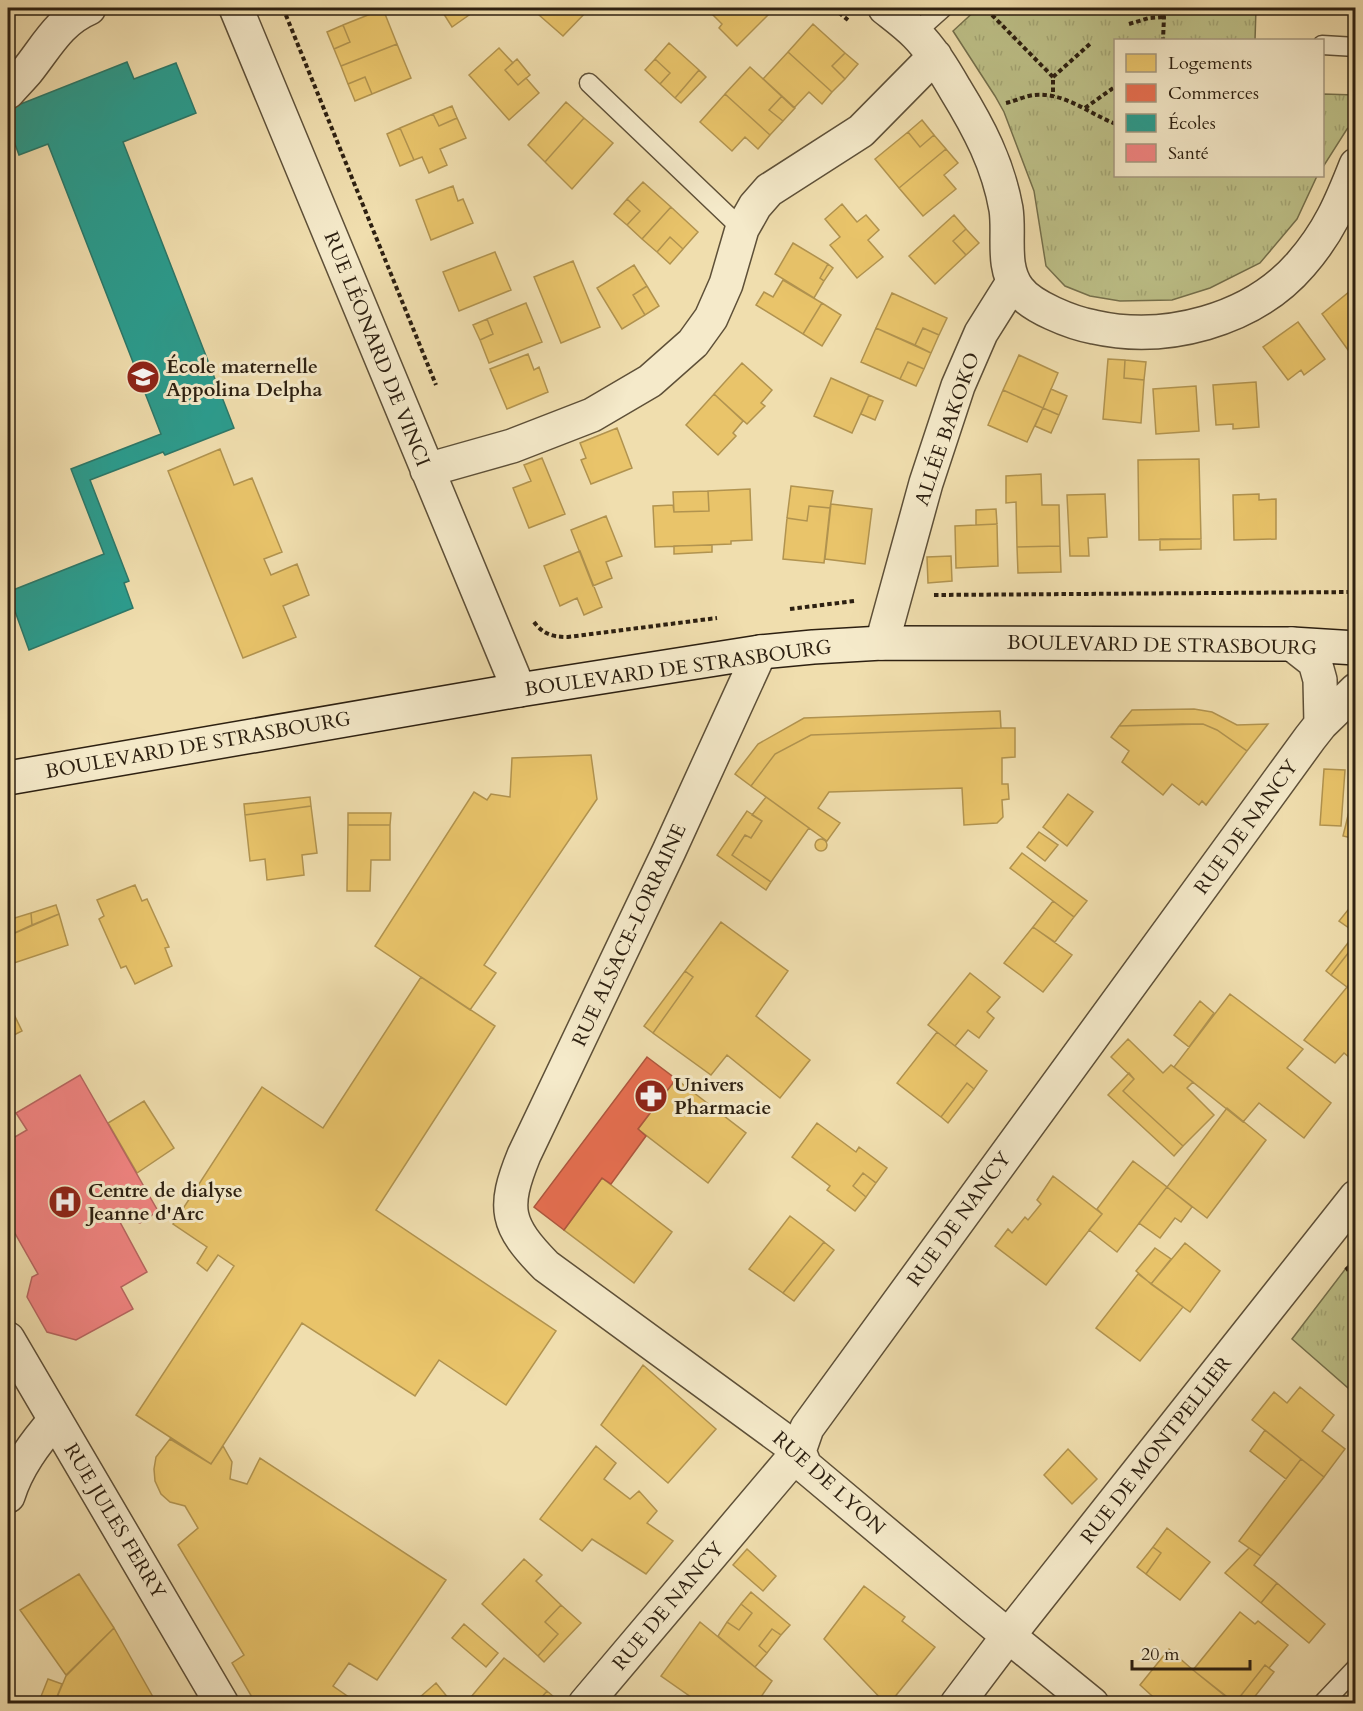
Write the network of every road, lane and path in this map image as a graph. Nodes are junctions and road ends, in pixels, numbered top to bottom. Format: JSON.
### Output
{"nodes":[{"id":1,"x":87,"y":8,"type":"edge"},
{"id":2,"x":236,"y":8,"type":"edge"},
{"id":3,"x":833,"y":8,"type":"edge"},
{"id":4,"x":885,"y":8,"type":"edge"},
{"id":5,"x":943,"y":8,"type":"edge"},
{"id":6,"x":1161,"y":8,"type":"edge"},
{"id":7,"x":992,"y":15,"type":"dead end"},
{"id":8,"x":1164,"y":17,"type":"junction"},
{"id":9,"x":849,"y":20,"type":"dead end"},
{"id":10,"x":1129,"y":24,"type":"dead end"},
{"id":11,"x":1163,"y":39,"type":"edge"},
{"id":12,"x":1092,"y":42,"type":"dead end"},
{"id":13,"x":925,"y":44,"type":"junction"},
{"id":14,"x":1324,"y":45,"type":"edge"},
{"id":15,"x":1356,"y":47,"type":"edge"},
{"id":16,"x":1053,"y":77,"type":"junction"},
{"id":17,"x":589,"y":83,"type":"dead end"},
{"id":18,"x":1114,"y":87,"type":"edge"},
{"id":19,"x":8,"y":92,"type":"edge"},
{"id":20,"x":1053,"y":96,"type":"junction"},
{"id":21,"x":997,"y":106,"type":"dead end"},
{"id":22,"x":1084,"y":109,"type":"junction"},
{"id":23,"x":1114,"y":123,"type":"edge"},
{"id":24,"x":1356,"y":165,"type":"edge"},
{"id":25,"x":742,"y":229,"type":"junction"},
{"id":26,"x":1013,"y":282,"type":"junction"},
{"id":27,"x":427,"y":471,"type":"junction"},
{"id":28,"x":1356,"y":592,"type":"edge"},
{"id":29,"x":895,"y":596,"type":"junction"},
{"id":30,"x":882,"y":643,"type":"junction"},
{"id":31,"x":1292,"y":644,"type":"junction"},
{"id":32,"x":1356,"y":648,"type":"edge"},
{"id":33,"x":760,"y":652,"type":"junction"},
{"id":34,"x":519,"y":690,"type":"junction"},
{"id":35,"x":1356,"y":690,"type":"edge"},
{"id":36,"x":1321,"y":724,"type":"junction"},
{"id":37,"x":8,"y":778,"type":"edge"},
{"id":38,"x":1356,"y":1197,"type":"edge"},
{"id":39,"x":511,"y":1220,"type":"joint"},
{"id":40,"x":8,"y":1339,"type":"edge"},
{"id":41,"x":55,"y":1420,"type":"junction"},
{"id":42,"x":799,"y":1451,"type":"junction"},
{"id":43,"x":8,"y":1496,"type":"edge"},
{"id":44,"x":1009,"y":1635,"type":"junction"},
{"id":45,"x":1356,"y":1668,"type":"edge"},
{"id":46,"x":222,"y":1704,"type":"edge"},
{"id":47,"x":585,"y":1704,"type":"edge"},
{"id":48,"x":957,"y":1704,"type":"edge"},
{"id":49,"x":1092,"y":1704,"type":"edge"},
{"id":50,"x":1322,"y":1704,"type":"edge"}],
"edges":[{"from":1,"to":19,"type":"street"},
{"from":2,"to":27,"type":"street","name":"RUE LÉONARD DE VINCI"},
{"from":3,"to":9,"type":"path"},
{"from":4,"to":13,"type":"street"},
{"from":5,"to":13,"type":"lane"},
{"from":6,"to":8,"type":"path"},
{"from":7,"to":16,"type":"path"},
{"from":8,"to":10,"type":"path"},
{"from":8,"to":11,"type":"path"},
{"from":12,"to":16,"type":"path"},
{"from":13,"to":25,"type":"street"},
{"from":13,"to":26,"type":"street"},
{"from":14,"to":15,"type":"lane"},
{"from":16,"to":20,"type":"path"},
{"from":17,"to":25,"type":"lane"},
{"from":18,"to":22,"type":"path"},
{"from":20,"to":21,"type":"path"},
{"from":20,"to":22,"type":"path"},
{"from":22,"to":23,"type":"path"},
{"from":24,"to":26,"type":"street"},
{"from":25,"to":27,"type":"street"},
{"from":26,"to":29,"type":"street","name":"ALLÉE BAKOKO"},
{"from":27,"to":34,"type":"street","name":"RUE LÉONARD DE VINCI"},
{"from":28,"to":29,"type":"path"},
{"from":29,"to":30,"type":"street","name":"ALLÉE BAKOKO"},
{"from":30,"to":31,"type":"street","name":"BOULEVARD DE STRASBOURG"},
{"from":30,"to":33,"type":"street","name":"BOULEVARD DE STRASBOURG"},
{"from":31,"to":32,"type":"street","name":"BOULEVARD DE STRASBOURG"},
{"from":31,"to":36,"type":"street"},
{"from":33,"to":34,"type":"street","name":"BOULEVARD DE STRASBOURG"},
{"from":33,"to":39,"type":"street","name":"RUE ALSACE-LORRAINE"},
{"from":34,"to":37,"type":"street","name":"BOULEVARD DE STRASBOURG"},
{"from":35,"to":36,"type":"street","name":"RUE DE NANCY"},
{"from":36,"to":42,"type":"street","name":"RUE DE NANCY"},
{"from":38,"to":44,"type":"street","name":"RUE DE MONTPELLIER"},
{"from":39,"to":42,"type":"street","name":"RUE DE LYON"},
{"from":40,"to":41,"type":"street","name":"RUE JULES FERRY"},
{"from":41,"to":43,"type":"street"},
{"from":41,"to":46,"type":"street","name":"RUE JULES FERRY"},
{"from":42,"to":44,"type":"street","name":"RUE DE LYON"},
{"from":42,"to":47,"type":"street","name":"RUE DE NANCY"},
{"from":44,"to":48,"type":"street","name":"RUE DE MONTPELLIER"},
{"from":44,"to":49,"type":"street","name":"RUE DE LYON"},
{"from":45,"to":50,"type":"lane"}]}
